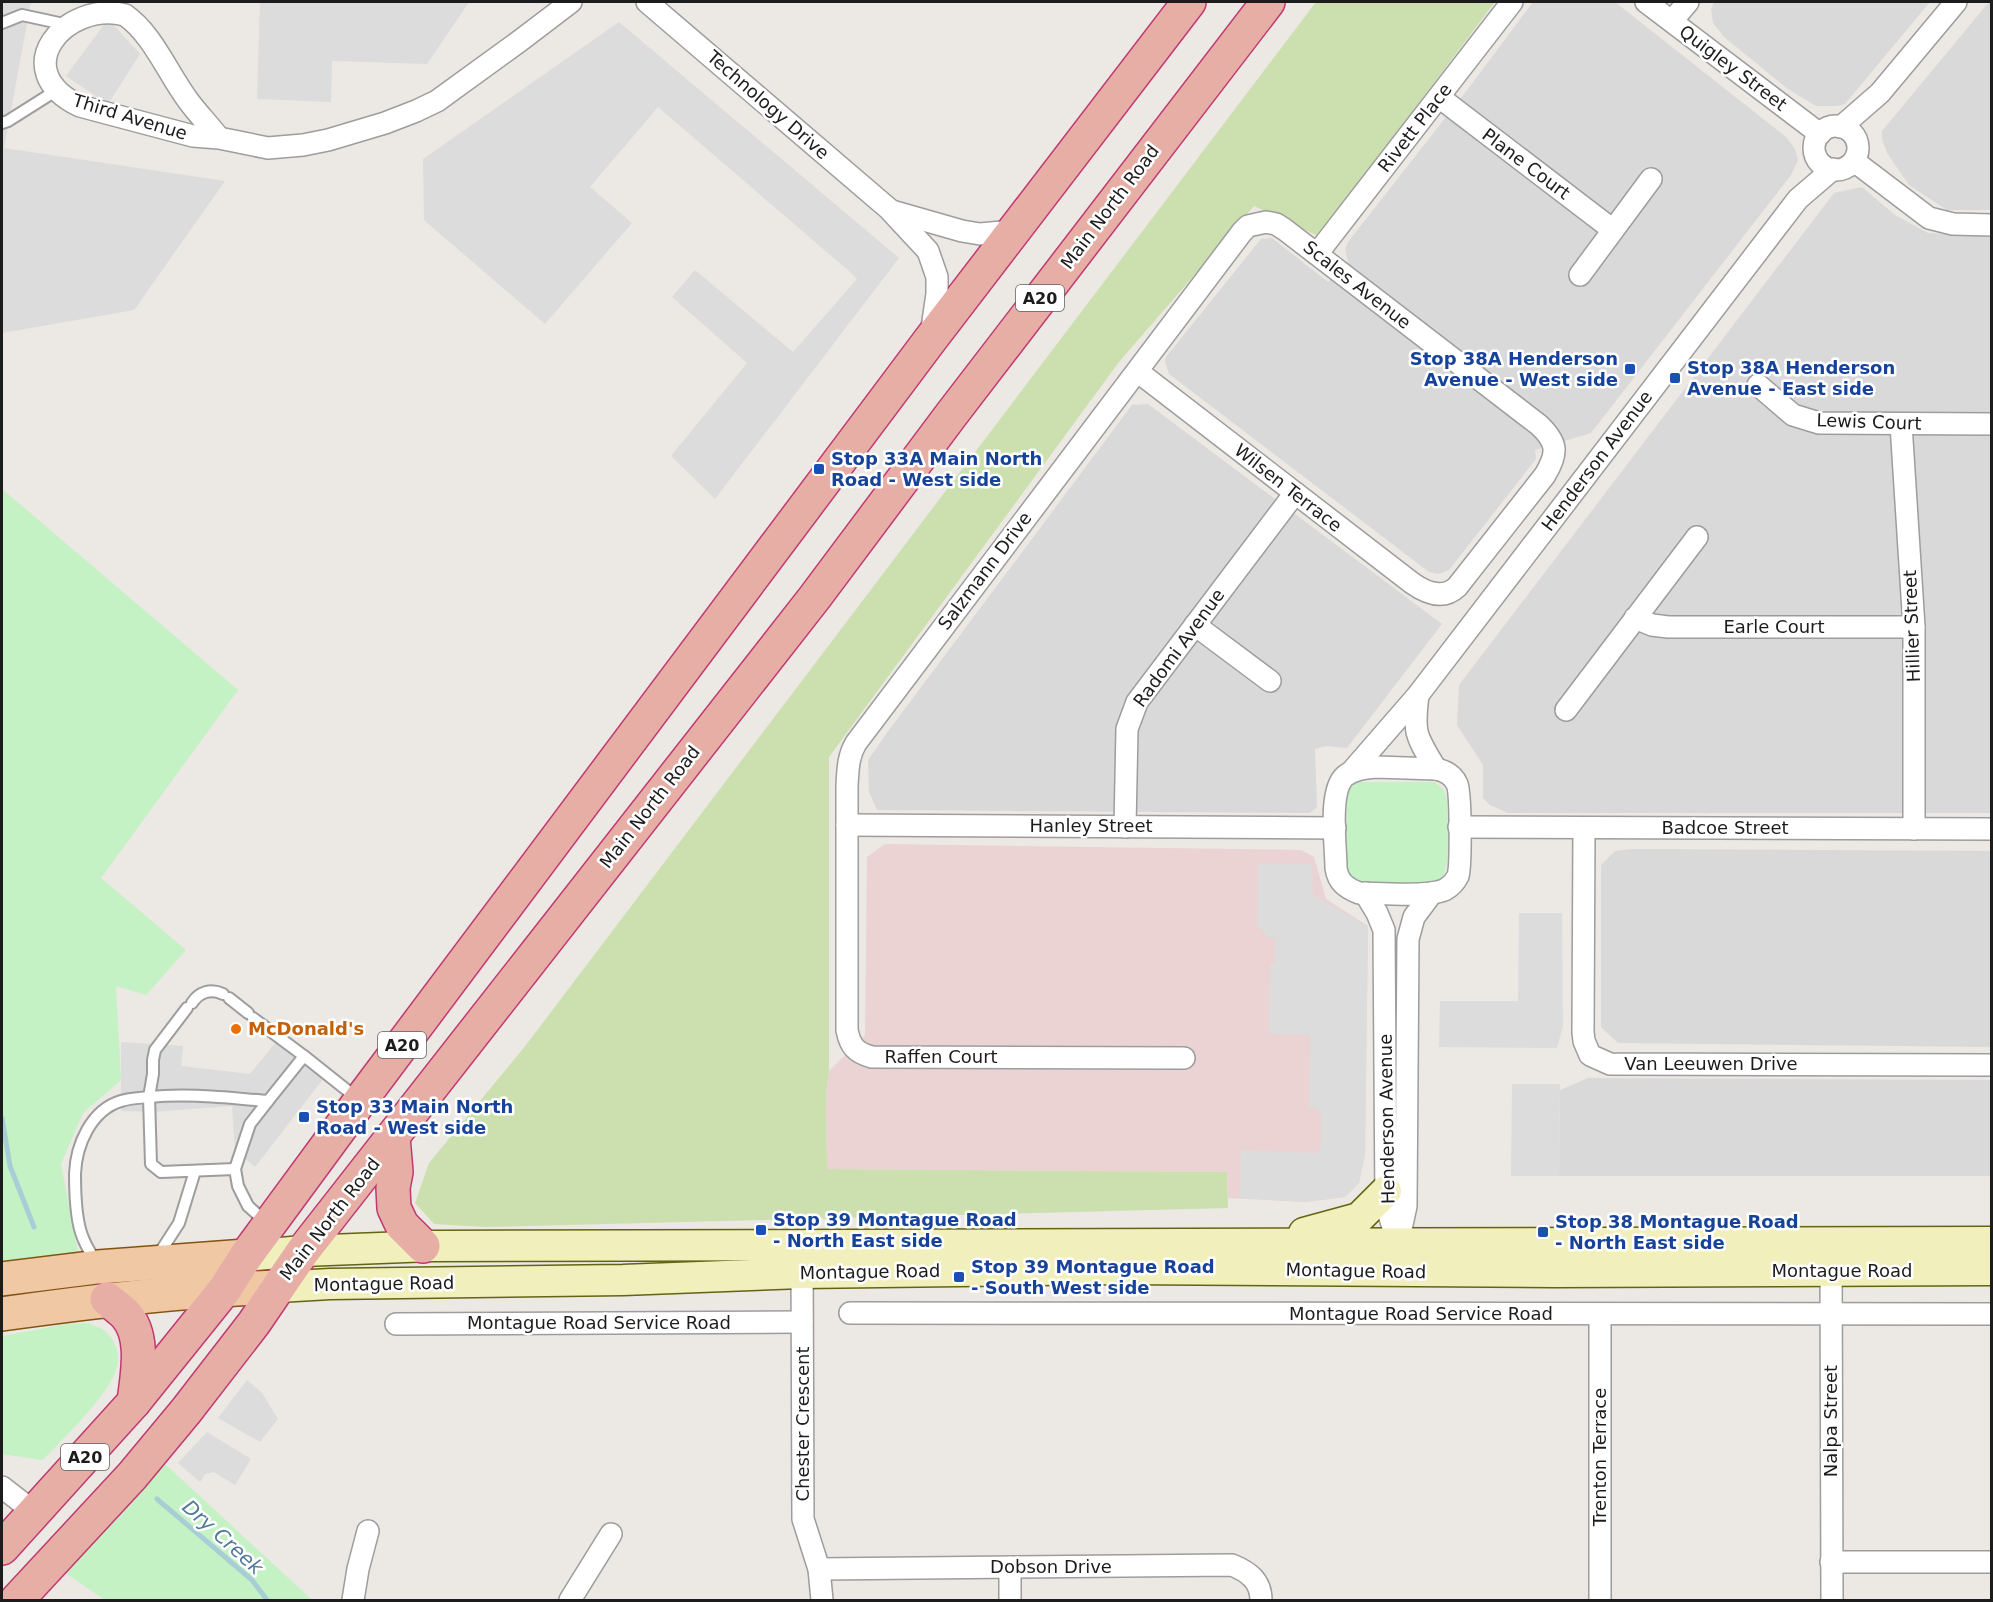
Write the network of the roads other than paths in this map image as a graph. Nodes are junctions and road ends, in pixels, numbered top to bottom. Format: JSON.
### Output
{"nodes":[{"id":1,"x":571,"y":2,"type":"edge"},
{"id":2,"x":647,"y":2,"type":"edge"},
{"id":3,"x":1189,"y":2,"type":"edge"},
{"id":4,"x":1268,"y":2,"type":"edge"},
{"id":5,"x":1512,"y":2,"type":"edge"},
{"id":6,"x":1646,"y":2,"type":"edge"},
{"id":7,"x":1688,"y":2,"type":"edge"},
{"id":8,"x":1956,"y":2,"type":"edge"},
{"id":9,"x":1672,"y":21,"type":"junction"},
{"id":10,"x":2,"y":22,"type":"edge"},
{"id":11,"x":59,"y":23,"type":"junction"},
{"id":12,"x":57,"y":90,"type":"junction"},
{"id":13,"x":1438,"y":97,"type":"junction"},
{"id":14,"x":2,"y":123,"type":"edge"},
{"id":15,"x":1820,"y":134,"type":"junction"},
{"id":16,"x":1849,"y":134,"type":"junction"},
{"id":17,"x":219,"y":138,"type":"junction"},
{"id":18,"x":1816,"y":157,"type":"junction"},
{"id":19,"x":1854,"y":161,"type":"junction"},
{"id":20,"x":1833,"y":170,"type":"junction"},
{"id":21,"x":1651,"y":179,"type":"dead end"},
{"id":22,"x":1798,"y":199,"type":"junction"},
{"id":23,"x":889,"y":209,"type":"junction"},
{"id":24,"x":1257,"y":223,"type":"joint"},
{"id":25,"x":1992,"y":225,"type":"edge"},
{"id":26,"x":1613,"y":230,"type":"junction"},
{"id":27,"x":1013,"y":231,"type":"junction"},
{"id":28,"x":1317,"y":254,"type":"junction"},
{"id":29,"x":1580,"y":275,"type":"dead end"},
{"id":30,"x":930,"y":340,"type":"junction"},
{"id":31,"x":1137,"y":371,"type":"junction"},
{"id":32,"x":1758,"y":385,"type":"dead end"},
{"id":33,"x":1901,"y":424,"type":"junction"},
{"id":34,"x":1992,"y":424,"type":"edge"},
{"id":35,"x":1295,"y":493,"type":"junction"},
{"id":36,"x":1697,"y":537,"type":"dead end"},
{"id":37,"x":1444,"y":594,"type":"joint"},
{"id":38,"x":1635,"y":618,"type":"junction"},
{"id":39,"x":1195,"y":624,"type":"junction"},
{"id":40,"x":1914,"y":627,"type":"junction"},
{"id":41,"x":1270,"y":681,"type":"dead end"},
{"id":42,"x":1418,"y":695,"type":"junction"},
{"id":43,"x":1566,"y":710,"type":"dead end"},
{"id":44,"x":1436,"y":769,"type":"junction"},
{"id":45,"x":1353,"y":771,"type":"junction"},
{"id":46,"x":848,"y":825,"type":"junction"},
{"id":47,"x":1125,"y":827,"type":"junction"},
{"id":48,"x":1459,"y":827,"type":"junction"},
{"id":49,"x":1335,"y":828,"type":"junction"},
{"id":50,"x":1584,"y":828,"type":"junction"},
{"id":51,"x":1914,"y":829,"type":"junction"},
{"id":52,"x":1992,"y":829,"type":"edge"},
{"id":53,"x":1365,"y":893,"type":"junction"},
{"id":54,"x":1432,"y":893,"type":"junction"},
{"id":55,"x":304,"y":1056,"type":"junction"},
{"id":56,"x":1184,"y":1058,"type":"dead end"},
{"id":57,"x":1992,"y":1065,"type":"edge"},
{"id":58,"x":149,"y":1097,"type":"junction"},
{"id":59,"x":268,"y":1101,"type":"junction"},
{"id":60,"x":360,"y":1101,"type":"junction"},
{"id":61,"x":393,"y":1137,"type":"junction"},
{"id":62,"x":235,"y":1169,"type":"junction"},
{"id":63,"x":195,"y":1171,"type":"junction"},
{"id":64,"x":1386,"y":1191,"type":"junction"},
{"id":65,"x":269,"y":1225,"type":"junction"},
{"id":66,"x":1992,"y":1242,"type":"edge"},
{"id":67,"x":1266,"y":1244,"type":"junction"},
{"id":68,"x":423,"y":1246,"type":"junction"},
{"id":69,"x":303,"y":1251,"type":"junction"},
{"id":70,"x":246,"y":1256,"type":"junction"},
{"id":71,"x":1831,"y":1256,"type":"junction"},
{"id":72,"x":1398,"y":1257,"type":"junction"},
{"id":73,"x":802,"y":1259,"type":"junction"},
{"id":74,"x":152,"y":1263,"type":"junction"},
{"id":75,"x":98,"y":1267,"type":"junction"},
{"id":76,"x":1992,"y":1270,"type":"edge"},
{"id":77,"x":2,"y":1279,"type":"edge"},
{"id":78,"x":278,"y":1287,"type":"junction"},
{"id":79,"x":225,"y":1289,"type":"junction"},
{"id":80,"x":107,"y":1299,"type":"junction"},
{"id":81,"x":850,"y":1313,"type":"dead end"},
{"id":82,"x":2,"y":1314,"type":"edge"},
{"id":83,"x":1600,"y":1314,"type":"junction"},
{"id":84,"x":1831,"y":1314,"type":"junction"},
{"id":85,"x":1992,"y":1314,"type":"edge"},
{"id":86,"x":802,"y":1322,"type":"junction"},
{"id":87,"x":396,"y":1324,"type":"dead end"},
{"id":88,"x":134,"y":1402,"type":"junction"},
{"id":89,"x":2,"y":1487,"type":"edge"},
{"id":90,"x":34,"y":1512,"type":"junction"},
{"id":91,"x":368,"y":1531,"type":"dead end"},
{"id":92,"x":611,"y":1534,"type":"dead end"},
{"id":93,"x":2,"y":1548,"type":"edge"},
{"id":94,"x":1831,"y":1562,"type":"junction"},
{"id":95,"x":1992,"y":1562,"type":"edge"},
{"id":96,"x":1010,"y":1567,"type":"junction"},
{"id":97,"x":819,"y":1569,"type":"junction"},
{"id":98,"x":17,"y":1600,"type":"edge"},
{"id":99,"x":353,"y":1600,"type":"edge"},
{"id":100,"x":570,"y":1600,"type":"edge"},
{"id":101,"x":822,"y":1600,"type":"edge"},
{"id":102,"x":1010,"y":1600,"type":"edge"},
{"id":103,"x":1261,"y":1600,"type":"edge"},
{"id":104,"x":1600,"y":1600,"type":"edge"},
{"id":105,"x":1832,"y":1600,"type":"edge"}],
"edges":[{"from":1,"to":17,"type":"street","name":"Third Avenue"},
{"from":2,"to":23,"type":"street","name":"Technology Drive"},
{"from":3,"to":27,"type":"highway","number":"A20"},
{"from":4,"to":61,"type":"highway","name":"Main North Road","number":"A20"},
{"from":5,"to":13,"type":"street","name":"Rivett Place"},
{"from":6,"to":9,"type":"street","name":"Quigley Street"},
{"from":7,"to":9,"type":"street"},
{"from":8,"to":16,"type":"street"},
{"from":9,"to":15,"type":"street","name":"Quigley Street"},
{"from":10,"to":11,"type":"lane"},
{"from":11,"to":12,"type":"street","name":"Third Avenue"},
{"from":11,"to":17,"type":"street","name":"Third Avenue"},
{"from":12,"to":14,"type":"lane"},
{"from":12,"to":17,"type":"street","name":"Third Avenue"},
{"from":13,"to":26,"type":"street","name":"Plane Court"},
{"from":13,"to":28,"type":"street","name":"Rivett Place"},
{"from":15,"to":16,"type":"street"},
{"from":15,"to":18,"type":"street"},
{"from":16,"to":19,"type":"street"},
{"from":18,"to":20,"type":"street"},
{"from":18,"to":22,"type":"street","name":"Henderson Avenue"},
{"from":19,"to":20,"type":"street"},
{"from":19,"to":25,"type":"street"},
{"from":20,"to":22,"type":"street","name":"Henderson Avenue"},
{"from":21,"to":26,"type":"street"},
{"from":22,"to":42,"type":"street","name":"Henderson Avenue"},
{"from":23,"to":27,"type":"street","name":"Technology Drive"},
{"from":23,"to":30,"type":"street","name":"Technology Drive"},
{"from":24,"to":28,"type":"street","name":"Scales Avenue"},
{"from":24,"to":31,"type":"street","name":"Salzmann Drive"},
{"from":26,"to":29,"type":"street"},
{"from":27,"to":30,"type":"highway","number":"A20"},
{"from":28,"to":37,"type":"street","name":"Scales Avenue"},
{"from":30,"to":60,"type":"highway","number":"A20"},
{"from":31,"to":35,"type":"street","name":"Wilsen Terrace"},
{"from":31,"to":46,"type":"street","name":"Salzmann Drive"},
{"from":32,"to":33,"type":"street","name":"Lewis Court"},
{"from":33,"to":34,"type":"street","name":"Lewis Court"},
{"from":33,"to":40,"type":"street","name":"Hillier Street"},
{"from":35,"to":37,"type":"street","name":"Wilsen Terrace"},
{"from":35,"to":39,"type":"street","name":"Radomi Avenue"},
{"from":36,"to":38,"type":"street"},
{"from":38,"to":40,"type":"street","name":"Earle Court"},
{"from":38,"to":43,"type":"street"},
{"from":39,"to":41,"type":"street"},
{"from":39,"to":47,"type":"street","name":"Radomi Avenue"},
{"from":40,"to":51,"type":"street","name":"Hillier Street"},
{"from":42,"to":44,"type":"street"},
{"from":42,"to":45,"type":"street","name":"Henderson Avenue"},
{"from":44,"to":45,"type":"street"},
{"from":44,"to":48,"type":"street"},
{"from":45,"to":49,"type":"street"},
{"from":46,"to":47,"type":"street","name":"Hanley Street"},
{"from":46,"to":56,"type":"street","name":"Raffen Court"},
{"from":47,"to":49,"type":"street","name":"Hanley Street"},
{"from":48,"to":50,"type":"street","name":"Badcoe Street"},
{"from":48,"to":54,"type":"street"},
{"from":49,"to":53,"type":"street"},
{"from":50,"to":51,"type":"street","name":"Badcoe Street"},
{"from":50,"to":57,"type":"street","name":"Van Leeuwen Drive"},
{"from":51,"to":52,"type":"street","name":"Badcoe Street"},
{"from":53,"to":54,"type":"street"},
{"from":53,"to":64,"type":"street","name":"Henderson Avenue"},
{"from":54,"to":72,"type":"street","name":"Henderson Avenue"},
{"from":55,"to":58,"type":"lane"},
{"from":55,"to":59,"type":"lane"},
{"from":55,"to":60,"type":"lane"},
{"from":58,"to":59,"type":"lane"},
{"from":58,"to":63,"type":"lane"},
{"from":58,"to":75,"type":"lane"},
{"from":59,"to":62,"type":"lane"},
{"from":60,"to":65,"type":"highway","number":"A20"},
{"from":61,"to":68,"type":"highway"},
{"from":61,"to":69,"type":"highway","name":"Main North Road","number":"A20"},
{"from":62,"to":63,"type":"lane"},
{"from":62,"to":65,"type":"lane"},
{"from":63,"to":74,"type":"lane"},
{"from":64,"to":67,"type":"main road"},
{"from":64,"to":72,"type":"street","name":"Henderson Avenue"},
{"from":65,"to":70,"type":"highway","number":"A20"},
{"from":66,"to":71,"type":"main road","name":"Montague Road"},
{"from":67,"to":72,"type":"main road","name":"Montague Road"},
{"from":67,"to":73,"type":"main road","name":"Montague Road"},
{"from":68,"to":69,"type":"main road","name":"Montague Road"},
{"from":68,"to":73,"type":"main road","name":"Montague Road"},
{"from":69,"to":70,"type":"main road","name":"Montague Road"},
{"from":69,"to":78,"type":"highway","name":"Main North Road","number":"A20"},
{"from":70,"to":74,"type":"main road","name":"Montague Road"},
{"from":70,"to":79,"type":"highway","number":"A20"},
{"from":71,"to":72,"type":"main road","name":"Montague Road"},
{"from":71,"to":76,"type":"main road","name":"Montague Road"},
{"from":71,"to":84,"type":"street","name":"Nalpa Street"},
{"from":72,"to":73,"type":"main road","name":"Montague Road"},
{"from":73,"to":78,"type":"main road","name":"Montague Road"},
{"from":73,"to":86,"type":"street","name":"Chester Crescent"},
{"from":74,"to":75,"type":"main road","name":"Montague Road"},
{"from":75,"to":77,"type":"main road","name":"Montague Road"},
{"from":78,"to":79,"type":"main road","name":"Montague Road"},
{"from":78,"to":98,"type":"highway","name":"Main North Road","number":"A20"},
{"from":79,"to":80,"type":"main road","name":"Montague Road"},
{"from":79,"to":88,"type":"highway","number":"A20"},
{"from":80,"to":82,"type":"main road","name":"Montague Road"},
{"from":80,"to":88,"type":"highway"},
{"from":81,"to":83,"type":"street","name":"Montague Road Service Road"},
{"from":83,"to":84,"type":"street","name":"Montague Road Service Road"},
{"from":83,"to":104,"type":"street","name":"Trenton Terrace"},
{"from":84,"to":85,"type":"street","name":"Montague Road Service Road"},
{"from":84,"to":94,"type":"street","name":"Nalpa Street"},
{"from":86,"to":87,"type":"street","name":"Montague Road Service Road"},
{"from":86,"to":97,"type":"street","name":"Chester Crescent"},
{"from":88,"to":90,"type":"highway","number":"A20"},
{"from":89,"to":90,"type":"street"},
{"from":90,"to":93,"type":"highway","number":"A20"},
{"from":91,"to":99,"type":"street"},
{"from":92,"to":100,"type":"street"},
{"from":94,"to":95,"type":"street"},
{"from":94,"to":105,"type":"street","name":"Nalpa Street"},
{"from":96,"to":97,"type":"street","name":"Dobson Drive"},
{"from":96,"to":102,"type":"street"},
{"from":96,"to":103,"type":"street","name":"Dobson Drive"},
{"from":97,"to":101,"type":"street","name":"Chester Crescent"}]}
